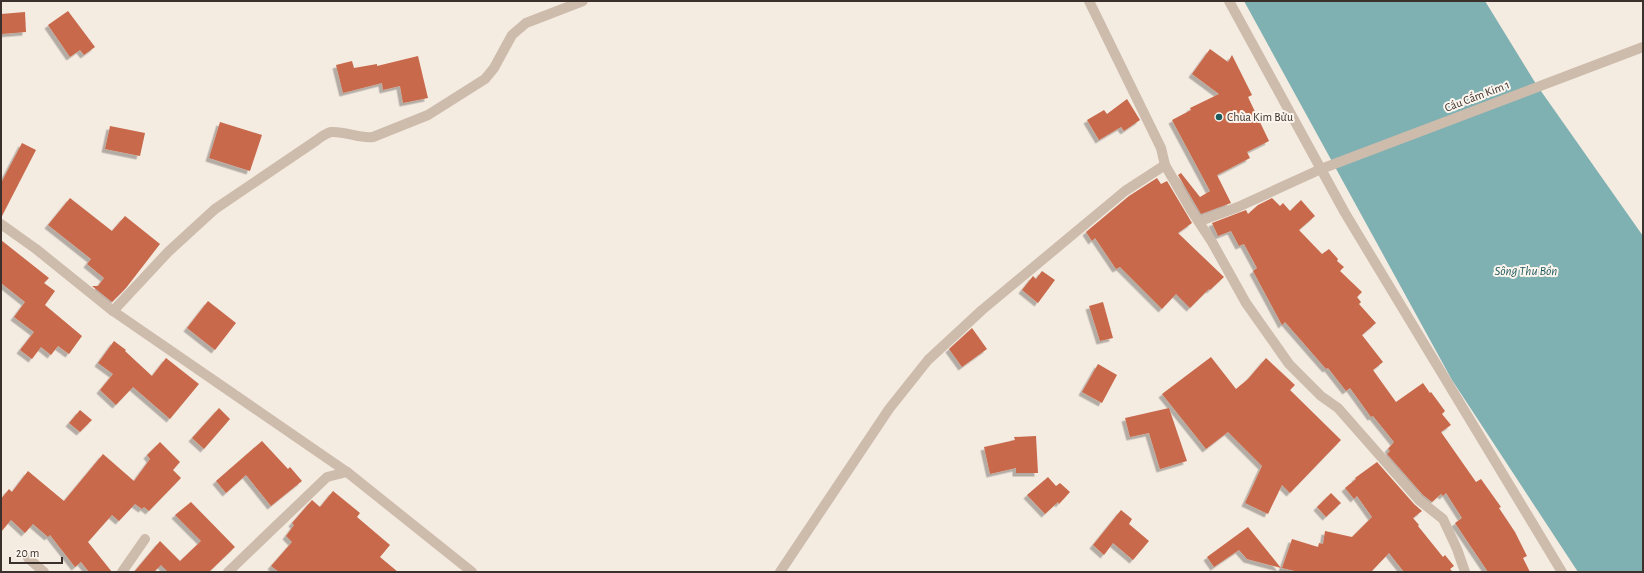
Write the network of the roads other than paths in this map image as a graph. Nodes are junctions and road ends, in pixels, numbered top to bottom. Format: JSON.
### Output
{"nodes":[{"id":1,"x":583,"y":1,"type":"edge"},
{"id":2,"x":1089,"y":1,"type":"edge"},
{"id":3,"x":1229,"y":1,"type":"edge"},
{"id":4,"x":570,"y":3,"type":"edge"},
{"id":5,"x":1643,"y":47,"type":"edge"},
{"id":6,"x":1165,"y":165,"type":"junction"},
{"id":7,"x":1321,"y":169,"type":"junction"},
{"id":8,"x":1200,"y":221,"type":"junction"},
{"id":9,"x":1,"y":224,"type":"edge"},
{"id":10,"x":114,"y":311,"type":"junction"},
{"id":11,"x":348,"y":472,"type":"junction"},
{"id":12,"x":145,"y":539,"type":"dead end"},
{"id":13,"x":28,"y":558,"type":"dead end"},
{"id":14,"x":44,"y":572,"type":"edge"},
{"id":15,"x":122,"y":572,"type":"edge"},
{"id":16,"x":228,"y":572,"type":"edge"},
{"id":17,"x":472,"y":572,"type":"edge"},
{"id":18,"x":780,"y":572,"type":"edge"},
{"id":19,"x":1465,"y":572,"type":"edge"},
{"id":20,"x":1562,"y":572,"type":"edge"}],
"edges":[{"from":1,"to":4,"type":"street"},
{"from":2,"to":6,"type":"street"},
{"from":3,"to":7,"type":"street"},
{"from":4,"to":10,"type":"street"},
{"from":5,"to":7,"type":"street","name":"Cầu Cẩm Kim 1"},
{"from":6,"to":8,"type":"street"},
{"from":6,"to":18,"type":"street"},
{"from":7,"to":8,"type":"street","name":"Cầu Cẩm Kim 1"},
{"from":7,"to":20,"type":"street"},
{"from":8,"to":19,"type":"street"},
{"from":9,"to":10,"type":"street"},
{"from":10,"to":11,"type":"street"},
{"from":11,"to":16,"type":"street"},
{"from":11,"to":17,"type":"street"},
{"from":12,"to":15,"type":"street"},
{"from":13,"to":14,"type":"street"}]}
